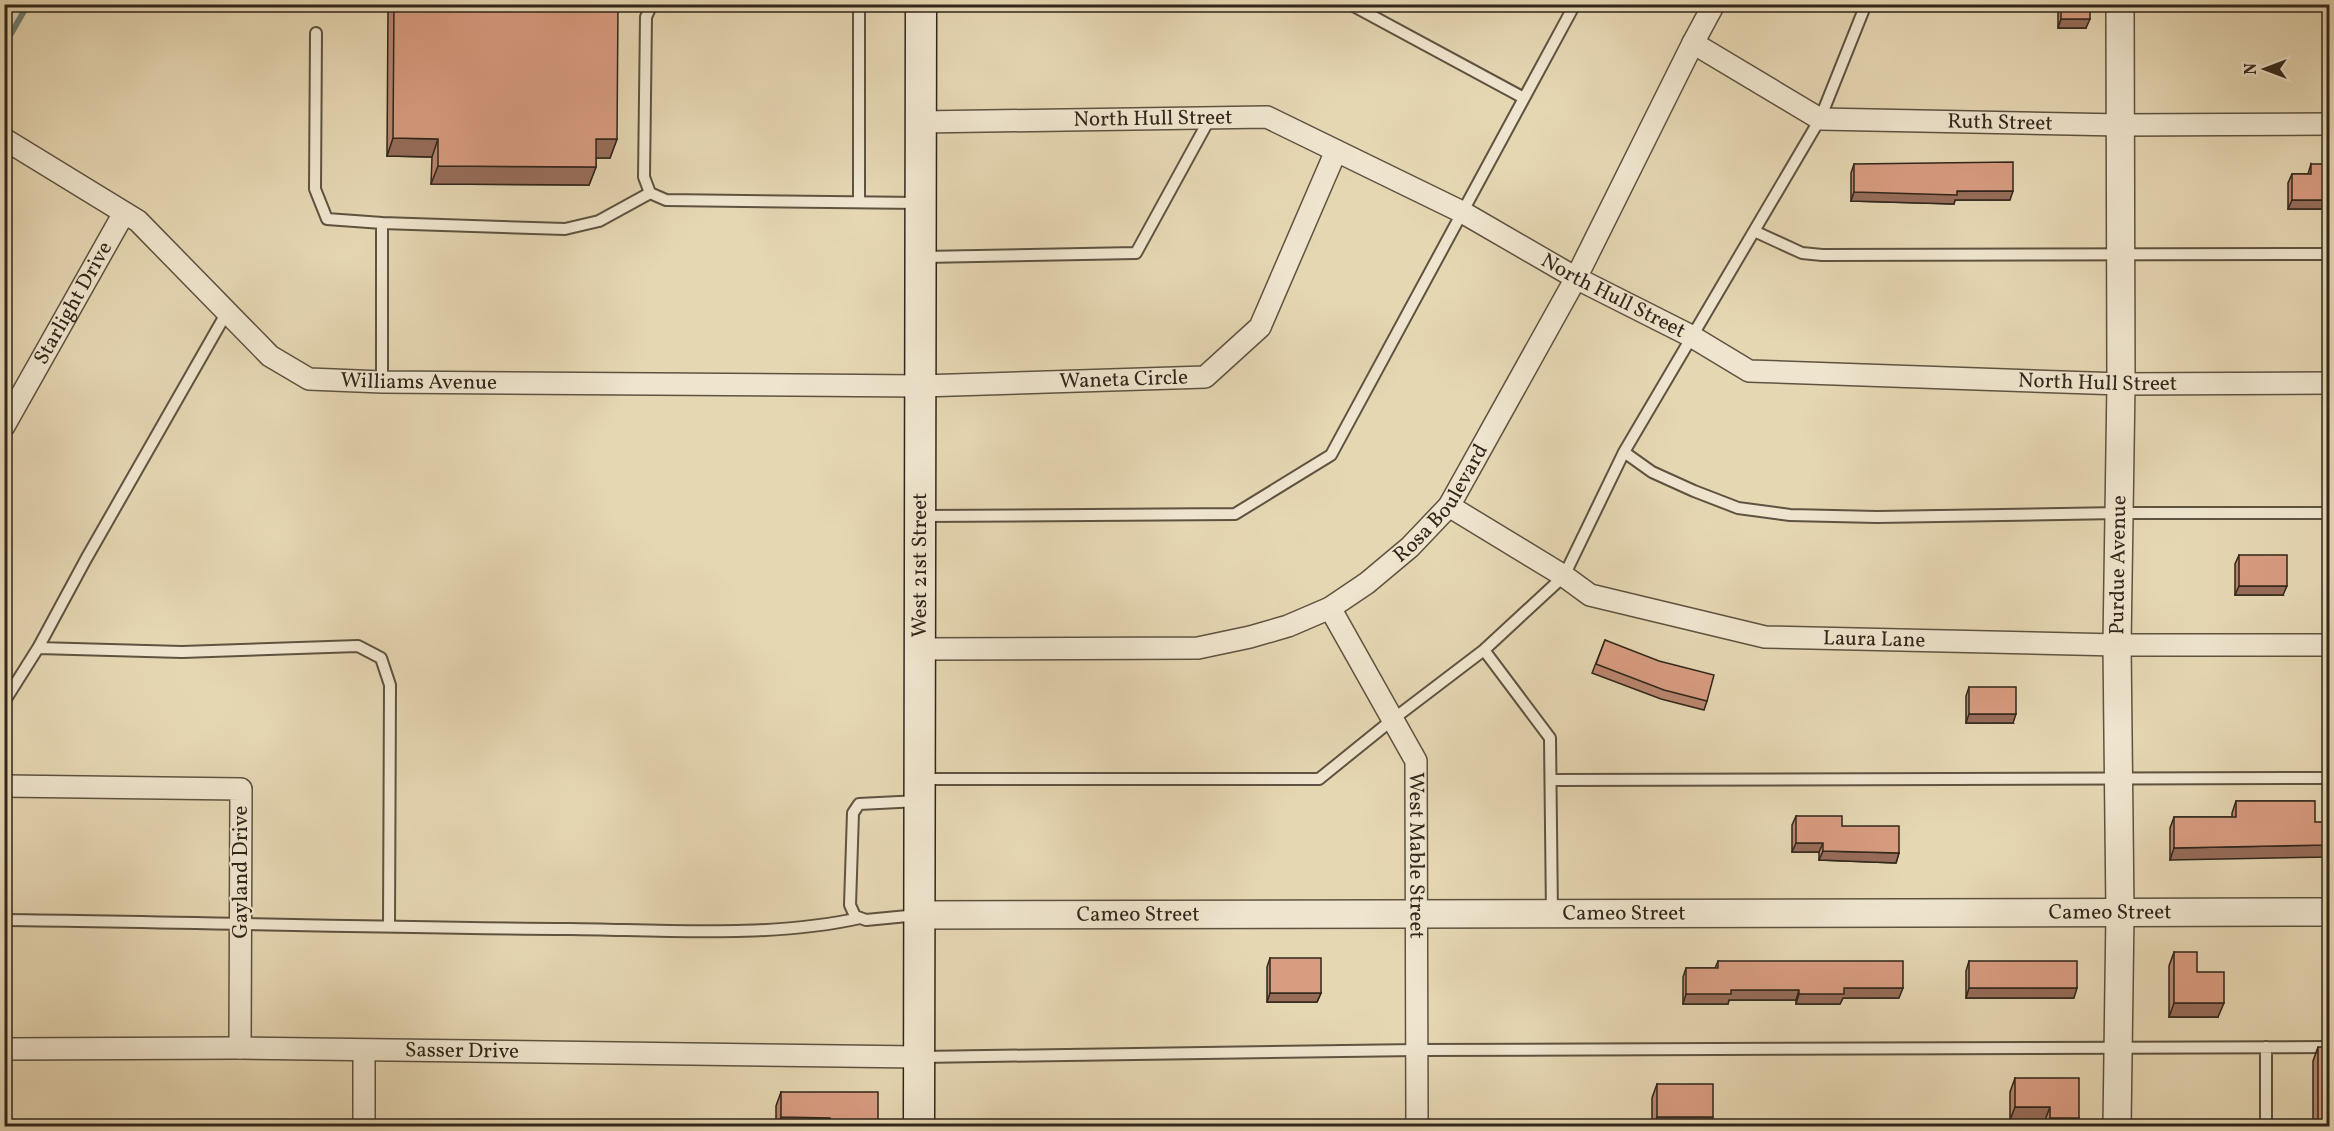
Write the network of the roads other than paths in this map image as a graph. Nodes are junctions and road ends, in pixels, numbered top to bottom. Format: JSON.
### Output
{"nodes":[{"id":1,"x":652,"y":4,"type":"edge"},
{"id":2,"x":859,"y":4,"type":"edge"},
{"id":3,"x":921,"y":4,"type":"edge"},
{"id":4,"x":1350,"y":4,"type":"edge"},
{"id":5,"x":1575,"y":4,"type":"edge"},
{"id":6,"x":1714,"y":4,"type":"edge"},
{"id":7,"x":1866,"y":4,"type":"edge"},
{"id":8,"x":2120,"y":4,"type":"edge"},
{"id":9,"x":316,"y":33,"type":"dead end"},
{"id":10,"x":1693,"y":43,"type":"junction"},
{"id":11,"x":1524,"y":98,"type":"junction"},
{"id":12,"x":1210,"y":118,"type":"junction"},
{"id":13,"x":1820,"y":119,"type":"junction"},
{"id":14,"x":921,"y":122,"type":"junction"},
{"id":15,"x":2330,"y":124,"type":"edge"},
{"id":16,"x":2120,"y":125,"type":"junction"},
{"id":17,"x":4,"y":139,"type":"edge"},
{"id":18,"x":1336,"y":151,"type":"junction"},
{"id":19,"x":650,"y":193,"type":"junction"},
{"id":20,"x":859,"y":202,"type":"junction"},
{"id":21,"x":920,"y":203,"type":"junction"},
{"id":22,"x":1462,"y":212,"type":"junction"},
{"id":23,"x":124,"y":213,"type":"junction"},
{"id":24,"x":382,"y":223,"type":"junction"},
{"id":25,"x":1754,"y":231,"type":"junction"},
{"id":26,"x":2330,"y":254,"type":"edge"},
{"id":27,"x":2121,"y":255,"type":"junction"},
{"id":28,"x":920,"y":257,"type":"junction"},
{"id":29,"x":1576,"y":278,"type":"junction"},
{"id":30,"x":227,"y":312,"type":"junction"},
{"id":31,"x":1691,"y":336,"type":"junction"},
{"id":32,"x":382,"y":382,"type":"junction"},
{"id":33,"x":2330,"y":383,"type":"edge"},
{"id":34,"x":2121,"y":384,"type":"junction"},
{"id":35,"x":921,"y":386,"type":"junction"},
{"id":36,"x":4,"y":426,"type":"edge"},
{"id":37,"x":1624,"y":452,"type":"junction"},
{"id":38,"x":1449,"y":506,"type":"junction"},
{"id":39,"x":2119,"y":513,"type":"junction"},
{"id":40,"x":2330,"y":513,"type":"edge"},
{"id":41,"x":921,"y":516,"type":"junction"},
{"id":42,"x":1564,"y":576,"type":"junction"},
{"id":43,"x":1330,"y":608,"type":"junction"},
{"id":44,"x":2117,"y":645,"type":"junction"},
{"id":45,"x":2330,"y":645,"type":"edge"},
{"id":46,"x":38,"y":648,"type":"junction"},
{"id":47,"x":919,"y":649,"type":"junction"},
{"id":48,"x":1484,"y":650,"type":"junction"},
{"id":49,"x":4,"y":702,"type":"edge"},
{"id":50,"x":1392,"y":720,"type":"junction"},
{"id":51,"x":2119,"y":778,"type":"junction"},
{"id":52,"x":2330,"y":778,"type":"edge"},
{"id":53,"x":1551,"y":780,"type":"junction"},
{"id":54,"x":4,"y":786,"type":"edge"},
{"id":55,"x":919,"y":790,"type":"junction"},
{"id":56,"x":2330,"y":912,"type":"edge"},
{"id":57,"x":2120,"y":913,"type":"junction"},
{"id":58,"x":1417,"y":914,"type":"junction"},
{"id":59,"x":1552,"y":914,"type":"junction"},
{"id":60,"x":919,"y":915,"type":"junction"},
{"id":61,"x":860,"y":918,"type":"junction"},
{"id":62,"x":4,"y":920,"type":"edge"},
{"id":63,"x":241,"y":923,"type":"junction"},
{"id":64,"x":389,"y":926,"type":"junction"},
{"id":65,"x":2118,"y":1047,"type":"junction"},
{"id":66,"x":2266,"y":1047,"type":"junction"},
{"id":67,"x":2330,"y":1047,"type":"edge"},
{"id":68,"x":240,"y":1048,"type":"junction"},
{"id":69,"x":4,"y":1049,"type":"edge"},
{"id":70,"x":1417,"y":1050,"type":"junction"},
{"id":71,"x":364,"y":1051,"type":"junction"},
{"id":72,"x":918,"y":1057,"type":"junction"},
{"id":73,"x":364,"y":1126,"type":"edge"},
{"id":74,"x":919,"y":1126,"type":"edge"},
{"id":75,"x":1417,"y":1126,"type":"edge"},
{"id":76,"x":2117,"y":1126,"type":"edge"},
{"id":77,"x":2266,"y":1126,"type":"edge"}],
"edges":[{"from":1,"to":19,"type":"lane"},
{"from":2,"to":20,"type":"lane"},
{"from":3,"to":14,"type":"main road","name":"West 21st Street"},
{"from":4,"to":11,"type":"lane"},
{"from":5,"to":11,"type":"lane"},
{"from":6,"to":10,"type":"street","name":"Rosa Boulevard"},
{"from":7,"to":13,"type":"lane"},
{"from":8,"to":16,"type":"street","name":"Purdue Avenue"},
{"from":9,"to":24,"type":"lane"},
{"from":10,"to":13,"type":"street","name":"Ruth Street"},
{"from":10,"to":29,"type":"street","name":"Rosa Boulevard"},
{"from":11,"to":22,"type":"lane"},
{"from":12,"to":14,"type":"street","name":"North Hull Street"},
{"from":12,"to":18,"type":"street","name":"North Hull Street"},
{"from":12,"to":28,"type":"lane"},
{"from":13,"to":16,"type":"street","name":"Ruth Street"},
{"from":13,"to":25,"type":"lane"},
{"from":14,"to":21,"type":"main road","name":"West 21st Street"},
{"from":15,"to":16,"type":"street","name":"Ruth Street"},
{"from":16,"to":27,"type":"street","name":"Purdue Avenue"},
{"from":17,"to":23,"type":"street","name":"Williams Avenue"},
{"from":18,"to":22,"type":"street","name":"North Hull Street"},
{"from":18,"to":35,"type":"street","name":"Waneta Circle"},
{"from":19,"to":20,"type":"lane"},
{"from":19,"to":24,"type":"lane"},
{"from":20,"to":21,"type":"lane"},
{"from":21,"to":28,"type":"main road","name":"West 21st Street"},
{"from":22,"to":29,"type":"street","name":"North Hull Street"},
{"from":22,"to":41,"type":"lane"},
{"from":23,"to":30,"type":"street","name":"Williams Avenue"},
{"from":23,"to":36,"type":"street","name":"Starlight Drive"},
{"from":24,"to":32,"type":"lane"},
{"from":25,"to":27,"type":"lane"},
{"from":25,"to":31,"type":"lane"},
{"from":26,"to":27,"type":"lane"},
{"from":27,"to":34,"type":"street","name":"Purdue Avenue"},
{"from":28,"to":35,"type":"main road","name":"West 21st Street"},
{"from":29,"to":31,"type":"street","name":"North Hull Street"},
{"from":29,"to":38,"type":"street","name":"Rosa Boulevard"},
{"from":30,"to":32,"type":"street","name":"Williams Avenue"},
{"from":30,"to":46,"type":"lane"},
{"from":31,"to":34,"type":"street","name":"North Hull Street"},
{"from":31,"to":37,"type":"lane"},
{"from":32,"to":35,"type":"street","name":"Williams Avenue"},
{"from":33,"to":34,"type":"street","name":"North Hull Street"},
{"from":34,"to":39,"type":"street","name":"Purdue Avenue"},
{"from":35,"to":41,"type":"main road","name":"West 21st Street"},
{"from":37,"to":39,"type":"lane"},
{"from":37,"to":42,"type":"lane"},
{"from":38,"to":42,"type":"street","name":"Laura Lane"},
{"from":38,"to":43,"type":"street","name":"Rosa Boulevard"},
{"from":39,"to":40,"type":"lane"},
{"from":39,"to":44,"type":"street","name":"Purdue Avenue"},
{"from":41,"to":47,"type":"main road","name":"West 21st Street"},
{"from":42,"to":44,"type":"street","name":"Laura Lane"},
{"from":42,"to":48,"type":"lane"},
{"from":43,"to":47,"type":"street","name":"Rosa Boulevard"},
{"from":43,"to":50,"type":"street","name":"West Mable Street"},
{"from":44,"to":45,"type":"street","name":"Laura Lane"},
{"from":44,"to":51,"type":"street","name":"Purdue Avenue"},
{"from":46,"to":49,"type":"lane"},
{"from":46,"to":64,"type":"lane"},
{"from":47,"to":55,"type":"main road","name":"West 21st Street"},
{"from":48,"to":50,"type":"lane"},
{"from":48,"to":53,"type":"lane"},
{"from":50,"to":55,"type":"lane"},
{"from":50,"to":58,"type":"street","name":"West Mable Street"},
{"from":51,"to":52,"type":"lane"},
{"from":51,"to":53,"type":"lane"},
{"from":51,"to":57,"type":"street","name":"Purdue Avenue"},
{"from":53,"to":59,"type":"lane"},
{"from":54,"to":63,"type":"street","name":"Gayland Drive"},
{"from":55,"to":60,"type":"main road","name":"West 21st Street"},
{"from":55,"to":61,"type":"lane"},
{"from":56,"to":57,"type":"street","name":"Cameo Street"},
{"from":57,"to":59,"type":"street","name":"Cameo Street"},
{"from":57,"to":65,"type":"street","name":"Purdue Avenue"},
{"from":58,"to":59,"type":"street","name":"Cameo Street"},
{"from":58,"to":60,"type":"street","name":"Cameo Street"},
{"from":58,"to":70,"type":"street","name":"West Mable Street"},
{"from":60,"to":61,"type":"lane"},
{"from":60,"to":72,"type":"main road","name":"West 21st Street"},
{"from":61,"to":64,"type":"lane"},
{"from":62,"to":63,"type":"lane"},
{"from":63,"to":64,"type":"lane"},
{"from":63,"to":68,"type":"street","name":"Gayland Drive"},
{"from":65,"to":66,"type":"lane"},
{"from":65,"to":70,"type":"lane"},
{"from":65,"to":76,"type":"street","name":"Purdue Avenue"},
{"from":66,"to":67,"type":"lane"},
{"from":66,"to":77,"type":"lane"},
{"from":68,"to":69,"type":"street","name":"Sasser Drive"},
{"from":68,"to":71,"type":"street","name":"Sasser Drive"},
{"from":70,"to":72,"type":"lane"},
{"from":70,"to":75,"type":"street","name":"West Mable Street"},
{"from":71,"to":72,"type":"street","name":"Sasser Drive"},
{"from":71,"to":73,"type":"street"},
{"from":72,"to":74,"type":"main road","name":"West 21st Street"}]}
